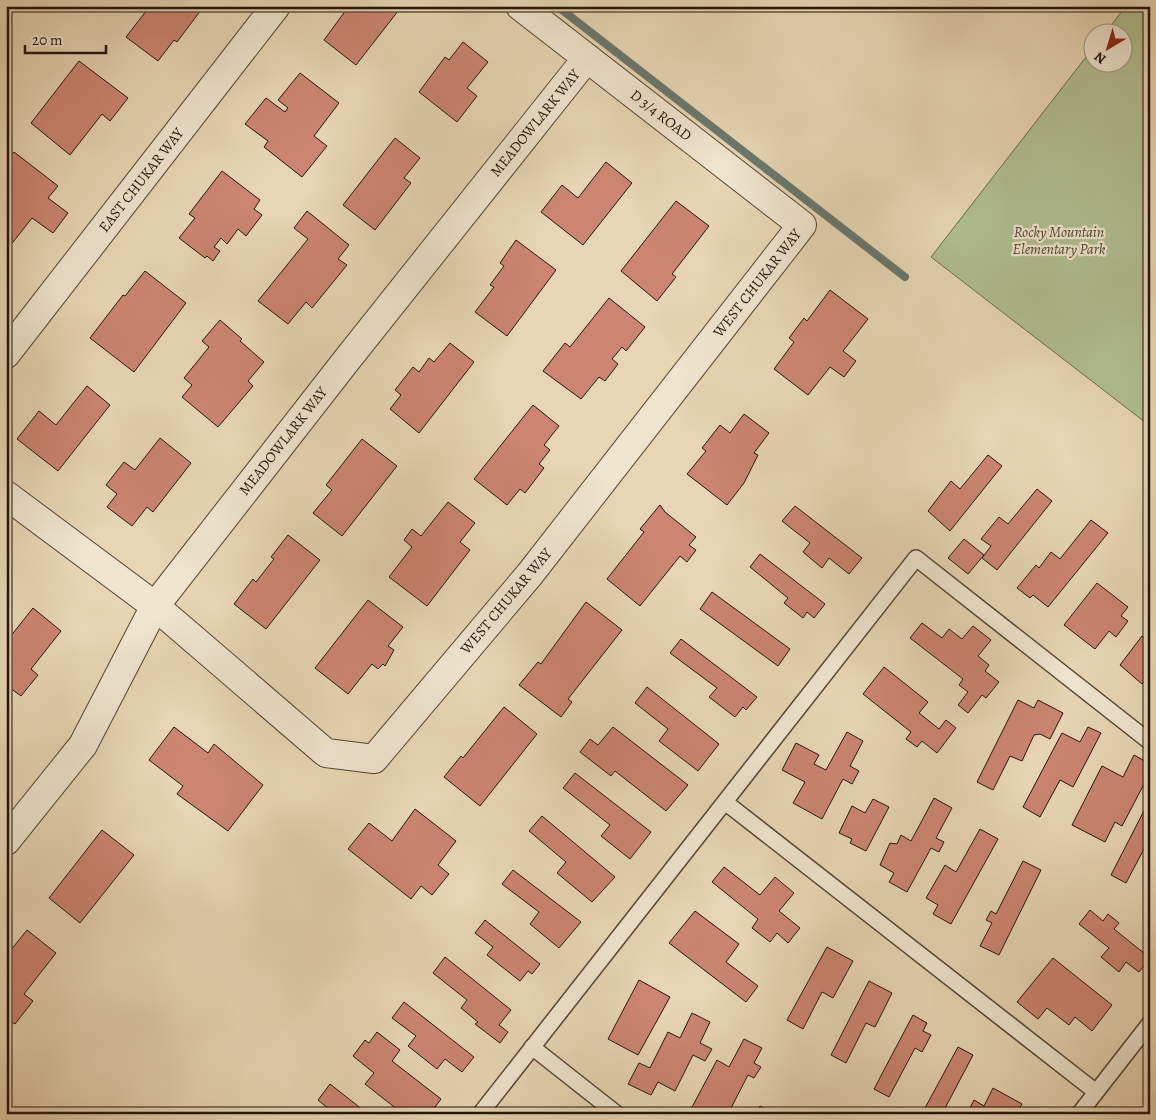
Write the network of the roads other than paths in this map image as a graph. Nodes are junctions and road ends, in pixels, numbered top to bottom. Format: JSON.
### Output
{"nodes":[{"id":1,"x":276,"y":6,"type":"edge"},
{"id":2,"x":520,"y":6,"type":"edge"},
{"id":3,"x":587,"y":58,"type":"junction"},
{"id":4,"x":802,"y":225,"type":"joint"},
{"id":5,"x":6,"y":354,"type":"edge"},
{"id":6,"x":6,"y":495,"type":"edge"},
{"id":7,"x":155,"y":606,"type":"junction"},
{"id":8,"x":1150,"y":742,"type":"edge"},
{"id":9,"x":725,"y":802,"type":"junction"},
{"id":10,"x":6,"y":841,"type":"edge"},
{"id":11,"x":1150,"y":1023,"type":"edge"},
{"id":12,"x":532,"y":1047,"type":"junction"},
{"id":13,"x":1096,"y":1092,"type":"junction"},
{"id":14,"x":480,"y":1114,"type":"edge"},
{"id":15,"x":617,"y":1114,"type":"edge"},
{"id":16,"x":1079,"y":1114,"type":"edge"}],
"edges":[{"from":1,"to":5,"type":"street","name":"EAST CHUKAR WAY"},
{"from":2,"to":3,"type":"street","name":"D 3/4 ROAD"},
{"from":3,"to":4,"type":"street","name":"D 3/4 ROAD"},
{"from":3,"to":7,"type":"street","name":"MEADOWLARK WAY"},
{"from":4,"to":7,"type":"street","name":"WEST CHUKAR WAY"},
{"from":6,"to":7,"type":"street"},
{"from":7,"to":10,"type":"street","name":"MEADOWLARK WAY"},
{"from":8,"to":9,"type":"lane"},
{"from":9,"to":12,"type":"lane"},
{"from":9,"to":13,"type":"lane"},
{"from":11,"to":13,"type":"lane"},
{"from":12,"to":14,"type":"lane"},
{"from":12,"to":15,"type":"lane"},
{"from":13,"to":16,"type":"lane"}]}
